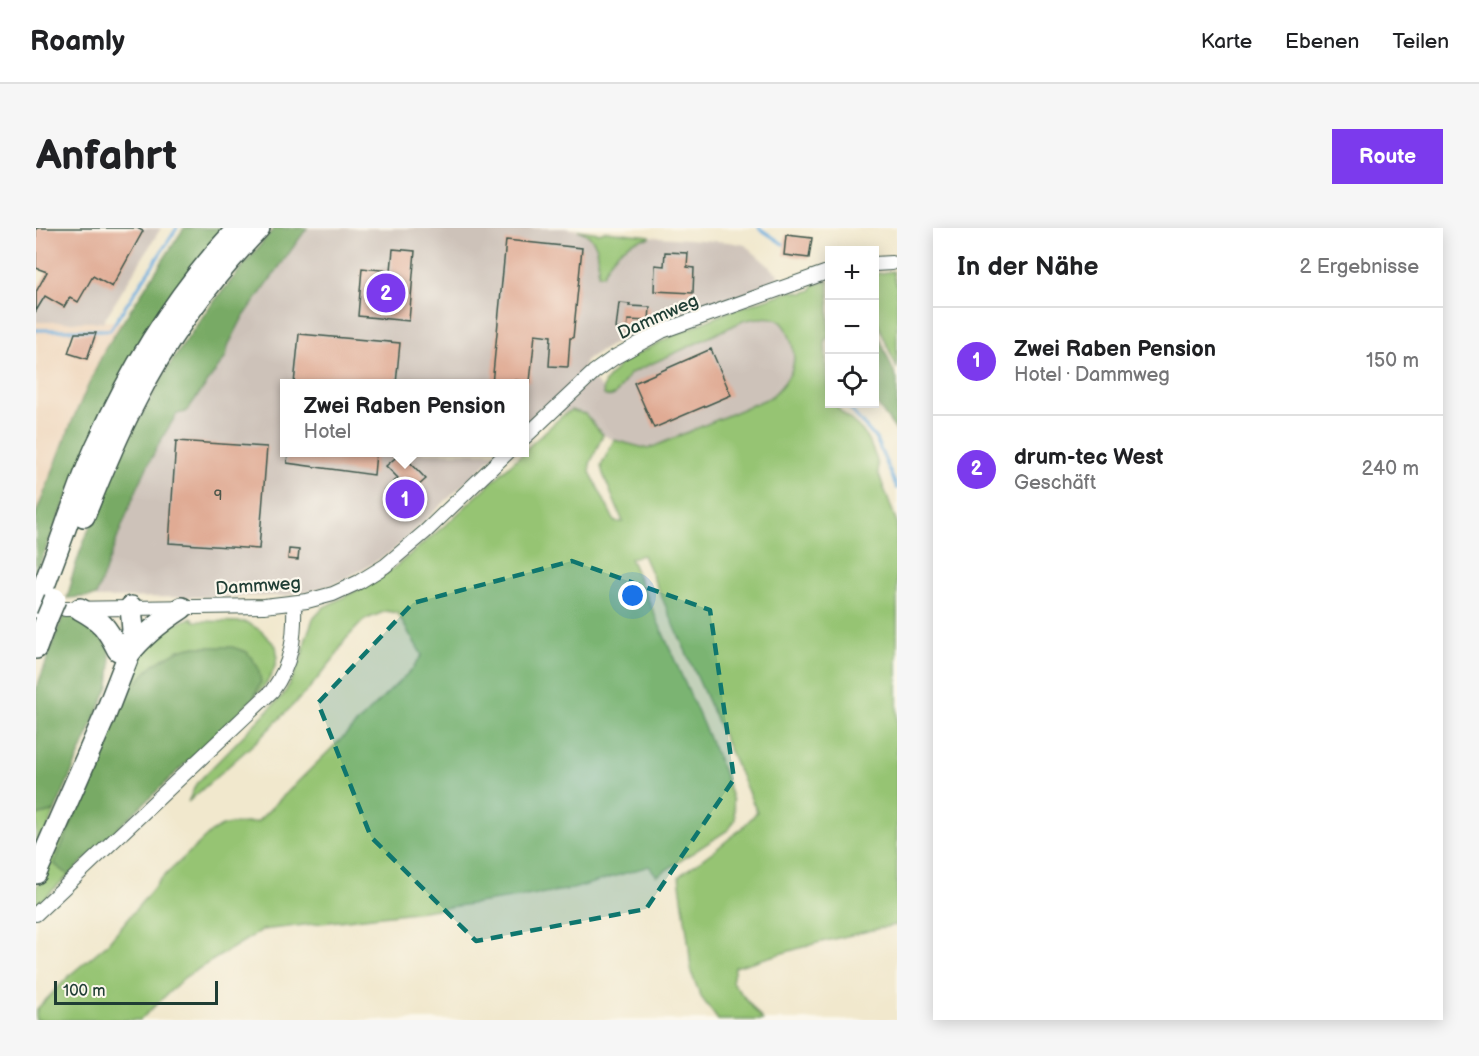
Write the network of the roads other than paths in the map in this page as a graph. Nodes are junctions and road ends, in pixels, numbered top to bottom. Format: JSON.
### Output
{"nodes":[{"id":1,"x":238,"y":228,"type":"edge"},
{"id":2,"x":259,"y":228,"type":"edge"},
{"id":3,"x":892,"y":263,"type":"dead end"},
{"id":4,"x":879,"y":264,"type":"edge"},
{"id":5,"x":825,"y":273,"type":"edge"},
{"id":6,"x":529,"y":433,"type":"edge"},
{"id":7,"x":504,"y":457,"type":"edge"},
{"id":8,"x":294,"y":604,"type":"junction"},
{"id":9,"x":54,"y":607,"type":"edge"},
{"id":10,"x":131,"y":607,"type":"junction"},
{"id":11,"x":182,"y":608,"type":"junction"},
{"id":12,"x":36,"y":648,"type":"edge"},
{"id":13,"x":123,"y":652,"type":"junction"},
{"id":14,"x":36,"y":873,"type":"edge"},
{"id":15,"x":36,"y":914,"type":"edge"}],
"edges":[{"from":1,"to":9,"type":"highway"},
{"from":2,"to":9,"type":"highway"},
{"from":3,"to":4,"type":"street"},
{"from":5,"to":6,"type":"street","name":"Dammweg"},
{"from":7,"to":8,"type":"street","name":"Dammweg"},
{"from":8,"to":11,"type":"street","name":"Dammweg"},
{"from":8,"to":15,"type":"street"},
{"from":9,"to":10,"type":"street","name":"Dammweg"},
{"from":9,"to":12,"type":"highway"},
{"from":9,"to":13,"type":"highway"},
{"from":10,"to":11,"type":"street","name":"Dammweg"},
{"from":10,"to":13,"type":"highway"},
{"from":11,"to":13,"type":"highway"},
{"from":13,"to":14,"type":"highway"}]}
